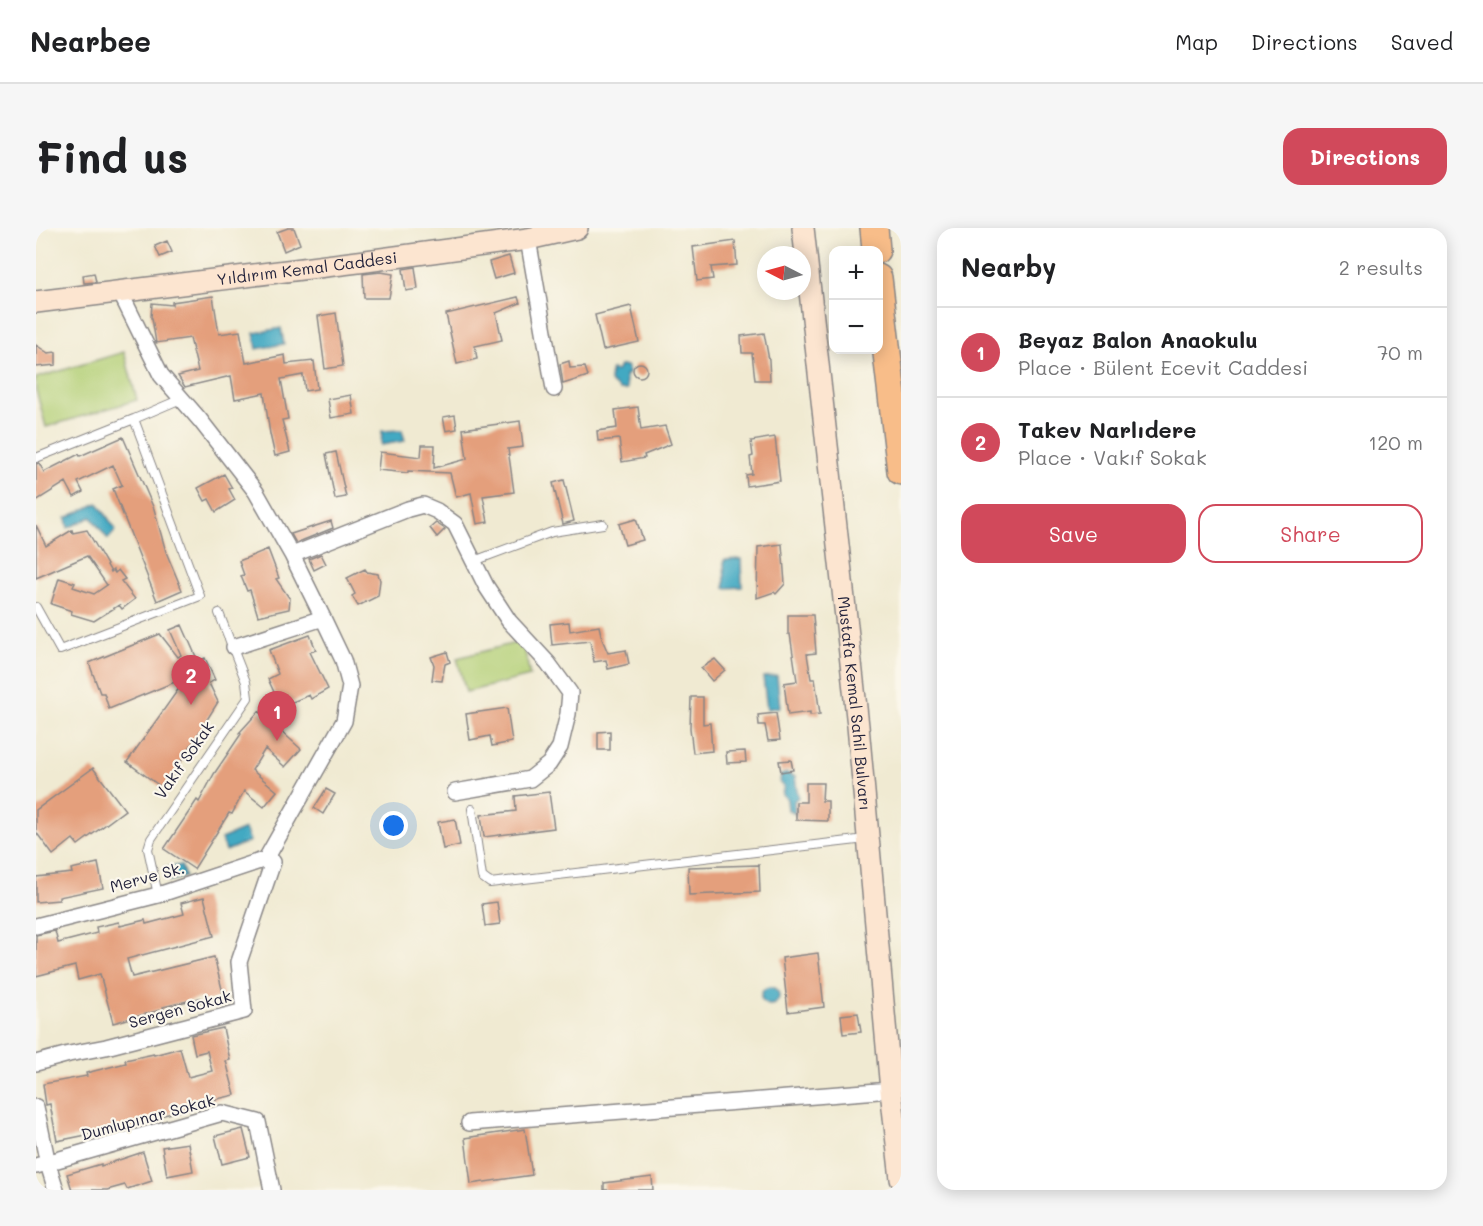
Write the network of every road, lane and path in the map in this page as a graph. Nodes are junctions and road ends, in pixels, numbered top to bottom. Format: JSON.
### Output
{"nodes":[{"id":1,"x":577,"y":228,"type":"edge"},
{"id":2,"x":803,"y":228,"type":"edge"},
{"id":3,"x":874,"y":228,"type":"edge"},
{"id":4,"x":528,"y":238,"type":"junction"},
{"id":5,"x":876,"y":246,"type":"edge"},
{"id":6,"x":120,"y":292,"type":"junction"},
{"id":7,"x":882,"y":300,"type":"edge"},
{"id":8,"x":36,"y":302,"type":"edge"},
{"id":9,"x":554,"y":389,"type":"dead end"},
{"id":10,"x":181,"y":399,"type":"junction"},
{"id":11,"x":134,"y":420,"type":"junction"},
{"id":12,"x":36,"y":458,"type":"edge"},
{"id":13,"x":901,"y":471,"type":"edge"},
{"id":14,"x":603,"y":524,"type":"dead end"},
{"id":15,"x":292,"y":555,"type":"junction"},
{"id":16,"x":474,"y":561,"type":"junction"},
{"id":17,"x":36,"y":607,"type":"edge"},
{"id":18,"x":219,"y":613,"type":"dead end"},
{"id":19,"x":323,"y":618,"type":"junction"},
{"id":20,"x":234,"y":646,"type":"junction"},
{"id":21,"x":455,"y":792,"type":"dead end"},
{"id":22,"x":472,"y":808,"type":"dead end"},
{"id":23,"x":868,"y":838,"type":"junction"},
{"id":24,"x":266,"y":859,"type":"junction"},
{"id":25,"x":158,"y":895,"type":"junction"},
{"id":26,"x":36,"y":926,"type":"edge"},
{"id":27,"x":36,"y":1063,"type":"edge"},
{"id":28,"x":891,"y":1090,"type":"junction"},
{"id":29,"x":36,"y":1107,"type":"edge"},
{"id":30,"x":469,"y":1123,"type":"dead end"},
{"id":31,"x":42,"y":1165,"type":"edge"},
{"id":32,"x":901,"y":1179,"type":"edge"},
{"id":33,"x":56,"y":1190,"type":"edge"},
{"id":34,"x":272,"y":1190,"type":"edge"}],
"edges":[{"from":1,"to":4,"type":"main road","name":"Yıldırım Kemal Caddesi"},
{"from":2,"to":23,"type":"main road","name":"Mustafa Kemal Sahil Bulvarı"},
{"from":3,"to":5,"type":"highway"},
{"from":4,"to":6,"type":"main road","name":"Yıldırım Kemal Caddesi"},
{"from":4,"to":9,"type":"street"},
{"from":6,"to":8,"type":"main road","name":"Yıldırım Kemal Caddesi"},
{"from":6,"to":10,"type":"street"},
{"from":7,"to":13,"type":"highway"},
{"from":10,"to":11,"type":"lane"},
{"from":10,"to":15,"type":"street"},
{"from":11,"to":12,"type":"lane"},
{"from":11,"to":17,"type":"lane"},
{"from":14,"to":16,"type":"lane"},
{"from":15,"to":16,"type":"street"},
{"from":15,"to":19,"type":"street"},
{"from":16,"to":21,"type":"street"},
{"from":18,"to":20,"type":"lane","name":"Vakıf Sokak"},
{"from":19,"to":20,"type":"street"},
{"from":19,"to":24,"type":"street"},
{"from":20,"to":25,"type":"lane","name":"Vakıf Sokak"},
{"from":22,"to":23,"type":"lane"},
{"from":23,"to":28,"type":"main road","name":"Mustafa Kemal Sahil Bulvarı"},
{"from":24,"to":25,"type":"street","name":"Merve Sk."},
{"from":24,"to":27,"type":"street","name":"Sergen Sokak"},
{"from":25,"to":26,"type":"street","name":"Merve Sk."},
{"from":28,"to":30,"type":"street"},
{"from":28,"to":32,"type":"main road","name":"Mustafa Kemal Sahil Bulvarı"},
{"from":29,"to":31,"type":"street"},
{"from":31,"to":33,"type":"street"},
{"from":31,"to":34,"type":"street","name":"Dumlupınar Sokak"}]}
